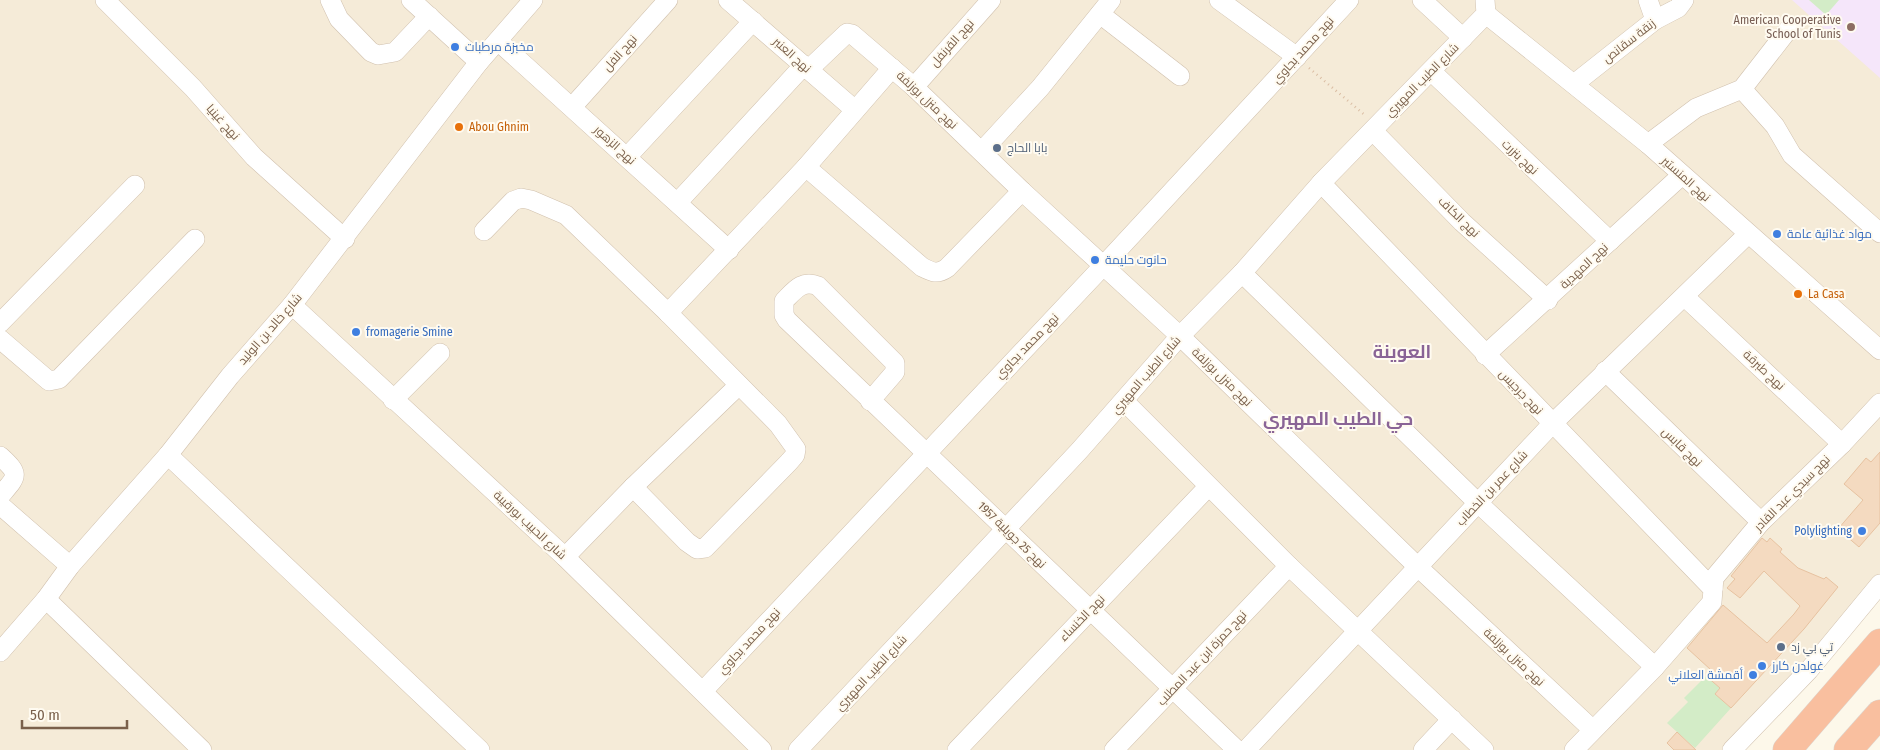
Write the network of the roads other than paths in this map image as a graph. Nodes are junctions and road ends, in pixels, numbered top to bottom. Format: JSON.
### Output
{"nodes":[{"id":1,"x":105,"y":0,"type":"edge"},
{"id":2,"x":330,"y":0,"type":"edge"},
{"id":3,"x":411,"y":0,"type":"edge"},
{"id":4,"x":533,"y":0,"type":"edge"},
{"id":5,"x":668,"y":0,"type":"edge"},
{"id":6,"x":728,"y":0,"type":"edge"},
{"id":7,"x":991,"y":0,"type":"edge"},
{"id":8,"x":1219,"y":0,"type":"edge"},
{"id":9,"x":1349,"y":0,"type":"edge"},
{"id":10,"x":1422,"y":0,"type":"edge"},
{"id":11,"x":1648,"y":0,"type":"edge"},
{"id":12,"x":1684,"y":0,"type":"edge"},
{"id":13,"x":1105,"y":7,"type":"edge"},
{"id":14,"x":1486,"y":7,"type":"edge"},
{"id":15,"x":429,"y":16,"type":"junction"},
{"id":16,"x":1655,"y":20,"type":"junction"},
{"id":17,"x":753,"y":21,"type":"junction"},
{"id":18,"x":1791,"y":26,"type":"dead end"},
{"id":19,"x":1463,"y":38,"type":"junction"},
{"id":20,"x":499,"y":42,"type":"junction"},
{"id":21,"x":1296,"y":57,"type":"junction"},
{"id":22,"x":479,"y":62,"type":"junction"},
{"id":23,"x":806,"y":67,"type":"junction"},
{"id":24,"x":892,"y":68,"type":"junction"},
{"id":25,"x":1432,"y":72,"type":"junction"},
{"id":26,"x":1180,"y":76,"type":"dead end"},
{"id":27,"x":1574,"y":84,"type":"junction"},
{"id":28,"x":914,"y":87,"type":"junction"},
{"id":29,"x":1742,"y":89,"type":"junction"},
{"id":30,"x":573,"y":106,"type":"junction"},
{"id":31,"x":855,"y":110,"type":"junction"},
{"id":32,"x":1375,"y":128,"type":"junction"},
{"id":33,"x":1648,"y":144,"type":"junction"},
{"id":34,"x":982,"y":150,"type":"junction"},
{"id":35,"x":627,"y":157,"type":"junction"},
{"id":36,"x":806,"y":167,"type":"junction"},
{"id":37,"x":1682,"y":175,"type":"junction"},
{"id":38,"x":1321,"y":183,"type":"junction"},
{"id":39,"x":135,"y":185,"type":"dead end"},
{"id":40,"x":1022,"y":191,"type":"junction"},
{"id":41,"x":678,"y":202,"type":"junction"},
{"id":42,"x":484,"y":231,"type":"dead end"},
{"id":43,"x":1880,"y":233,"type":"edge"},
{"id":44,"x":1748,"y":234,"type":"junction"},
{"id":45,"x":194,"y":239,"type":"dead end"},
{"id":46,"x":345,"y":239,"type":"junction"},
{"id":47,"x":1610,"y":241,"type":"junction"},
{"id":48,"x":729,"y":250,"type":"junction"},
{"id":49,"x":1104,"y":265,"type":"junction"},
{"id":50,"x":1242,"y":274,"type":"junction"},
{"id":51,"x":1685,"y":296,"type":"junction"},
{"id":52,"x":1548,"y":300,"type":"junction"},
{"id":53,"x":292,"y":305,"type":"junction"},
{"id":54,"x":668,"y":313,"type":"junction"},
{"id":55,"x":0,"y":323,"type":"edge"},
{"id":56,"x":1180,"y":336,"type":"junction"},
{"id":57,"x":0,"y":339,"type":"edge"},
{"id":58,"x":1880,"y":350,"type":"edge"},
{"id":59,"x":440,"y":353,"type":"dead end"},
{"id":60,"x":1485,"y":355,"type":"junction"},
{"id":61,"x":1605,"y":371,"type":"junction"},
{"id":62,"x":740,"y":385,"type":"junction"},
{"id":63,"x":393,"y":400,"type":"junction"},
{"id":64,"x":870,"y":401,"type":"junction"},
{"id":65,"x":1124,"y":401,"type":"junction"},
{"id":66,"x":1880,"y":403,"type":"edge"},
{"id":67,"x":1552,"y":424,"type":"junction"},
{"id":68,"x":1842,"y":444,"type":"junction"},
{"id":69,"x":926,"y":452,"type":"junction"},
{"id":70,"x":0,"y":456,"type":"edge"},
{"id":71,"x":168,"y":456,"type":"junction"},
{"id":72,"x":633,"y":487,"type":"junction"},
{"id":73,"x":1208,"y":487,"type":"junction"},
{"id":74,"x":0,"y":496,"type":"edge"},
{"id":75,"x":1478,"y":502,"type":"junction"},
{"id":76,"x":0,"y":505,"type":"edge"},
{"id":77,"x":1761,"y":522,"type":"junction"},
{"id":78,"x":1007,"y":529,"type":"junction"},
{"id":79,"x":565,"y":557,"type":"junction"},
{"id":80,"x":70,"y":566,"type":"junction"},
{"id":81,"x":1289,"y":566,"type":"junction"},
{"id":82,"x":1419,"y":568,"type":"junction"},
{"id":83,"x":1880,"y":584,"type":"edge"},
{"id":84,"x":1712,"y":596,"type":"junction"},
{"id":85,"x":46,"y":599,"type":"junction"},
{"id":86,"x":1090,"y":611,"type":"junction"},
{"id":87,"x":1357,"y":631,"type":"junction"},
{"id":88,"x":1880,"y":643,"type":"edge"},
{"id":89,"x":0,"y":652,"type":"edge"},
{"id":90,"x":1655,"y":667,"type":"junction"},
{"id":91,"x":1172,"y":690,"type":"junction"},
{"id":92,"x":703,"y":691,"type":"junction"},
{"id":93,"x":1880,"y":714,"type":"edge"},
{"id":94,"x":1452,"y":719,"type":"junction"},
{"id":95,"x":1593,"y":730,"type":"junction"},
{"id":96,"x":193,"y":747,"type":"edge"},
{"id":97,"x":480,"y":750,"type":"edge"},
{"id":98,"x":762,"y":750,"type":"edge"},
{"id":99,"x":798,"y":750,"type":"edge"},
{"id":100,"x":957,"y":750,"type":"edge"},
{"id":101,"x":1114,"y":750,"type":"edge"},
{"id":102,"x":1237,"y":750,"type":"edge"},
{"id":103,"x":1246,"y":750,"type":"edge"},
{"id":104,"x":1422,"y":750,"type":"edge"},
{"id":105,"x":1484,"y":750,"type":"edge"},
{"id":106,"x":1574,"y":750,"type":"edge"},
{"id":107,"x":1732,"y":750,"type":"edge"},
{"id":108,"x":1787,"y":750,"type":"edge"},
{"id":109,"x":1848,"y":750,"type":"edge"}],
"edges":[{"from":1,"to":46,"type":"street","name":"نهج غينيا"},
{"from":2,"to":15,"type":"street"},
{"from":3,"to":15,"type":"street"},
{"from":4,"to":20,"type":"street","name":"شارع خالد بن الوليد"},
{"from":5,"to":30,"type":"street","name":"نهج الفل"},
{"from":6,"to":17,"type":"street","name":"نهج العنبر"},
{"from":7,"to":28,"type":"street","name":"نهج القرنفل"},
{"from":8,"to":21,"type":"street"},
{"from":9,"to":21,"type":"street","name":"نهج محمد بجاوي"},
{"from":10,"to":19,"type":"street"},
{"from":11,"to":16,"type":"street"},
{"from":12,"to":16,"type":"street","name":"زنقة سقانص"},
{"from":13,"to":26,"type":"street"},
{"from":13,"to":34,"type":"street"},
{"from":14,"to":19,"type":"street","name":"شارع الطيب المهيري"},
{"from":14,"to":27,"type":"street","name":"نهج المنستير"},
{"from":15,"to":22,"type":"street"},
{"from":16,"to":27,"type":"street","name":"زنقة سقانص"},
{"from":17,"to":23,"type":"street","name":"نهج العنبر"},
{"from":17,"to":35,"type":"street"},
{"from":18,"to":29,"type":"street"},
{"from":19,"to":25,"type":"street","name":"شارع الطيب المهيري"},
{"from":20,"to":22,"type":"street","name":"شارع خالد بن الوليد"},
{"from":20,"to":30,"type":"street","name":"نهج الزهور"},
{"from":21,"to":49,"type":"street","name":"نهج محمد بجاوي"},
{"from":22,"to":46,"type":"street","name":"شارع خالد بن الوليد"},
{"from":23,"to":24,"type":"street","name":"نهج منزل بوزلفة"},
{"from":23,"to":31,"type":"street","name":"نهج العنبر"},
{"from":23,"to":41,"type":"street"},
{"from":24,"to":28,"type":"street","name":"نهج منزل بوزلفة"},
{"from":24,"to":31,"type":"street"},
{"from":25,"to":32,"type":"street","name":"شارع الطيب المهيري"},
{"from":25,"to":47,"type":"street","name":"نهج بنزرت"},
{"from":27,"to":33,"type":"street","name":"نهج المنستير"},
{"from":28,"to":34,"type":"street","name":"نهج منزل بوزلفة"},
{"from":29,"to":33,"type":"street"},
{"from":29,"to":43,"type":"street"},
{"from":30,"to":35,"type":"street","name":"نهج الزهور"},
{"from":31,"to":36,"type":"street"},
{"from":32,"to":38,"type":"street","name":"شارع الطيب المهيري"},
{"from":32,"to":52,"type":"street","name":"نهج الكاف"},
{"from":33,"to":37,"type":"street","name":"نهج المنستير"},
{"from":34,"to":40,"type":"street","name":"نهج منزل بوزلفة"},
{"from":35,"to":41,"type":"street","name":"نهج الزهور"},
{"from":36,"to":40,"type":"street"},
{"from":36,"to":48,"type":"street"},
{"from":37,"to":44,"type":"street","name":"نهج المنستير"},
{"from":37,"to":47,"type":"street","name":"نهج المهدية"},
{"from":38,"to":50,"type":"street","name":"شارع الطيب المهيري"},
{"from":38,"to":60,"type":"street","name":"نهج جرجيس"},
{"from":39,"to":55,"type":"street"},
{"from":40,"to":49,"type":"street","name":"نهج منزل بوزلفة"},
{"from":41,"to":48,"type":"street","name":"نهج الزهور"},
{"from":42,"to":54,"type":"street"},
{"from":44,"to":51,"type":"street","name":"شارع عمر بن الخطاب"},
{"from":44,"to":58,"type":"street","name":"نهج المنستير"},
{"from":45,"to":57,"type":"street"},
{"from":46,"to":53,"type":"street","name":"شارع خالد بن الوليد"},
{"from":47,"to":52,"type":"street","name":"نهج المهدية"},
{"from":48,"to":54,"type":"street"},
{"from":49,"to":56,"type":"street","name":"نهج منزل بوزلفة"},
{"from":49,"to":69,"type":"street","name":"نهج محمد بجاوي"},
{"from":50,"to":56,"type":"street","name":"شارع الطيب المهيري"},
{"from":50,"to":75,"type":"street"},
{"from":51,"to":61,"type":"street","name":"شارع عمر بن الخطاب"},
{"from":51,"to":68,"type":"street","name":"نهج طبرقة"},
{"from":52,"to":60,"type":"street","name":"نهج المهدية"},
{"from":53,"to":63,"type":"street","name":"شارع الحبيب بورقيبة"},
{"from":53,"to":71,"type":"street","name":"شارع خالد بن الوليد"},
{"from":54,"to":62,"type":"street"},
{"from":56,"to":65,"type":"street","name":"شارع الطيب المهيري"},
{"from":56,"to":82,"type":"street","name":"نهج منزل بوزلفة"},
{"from":59,"to":63,"type":"street"},
{"from":60,"to":67,"type":"street","name":"نهج جرجيس"},
{"from":61,"to":67,"type":"street","name":"شارع عمر بن الخطاب"},
{"from":61,"to":77,"type":"street","name":"نهج قابس"},
{"from":62,"to":72,"type":"street"},
{"from":62,"to":72,"type":"street"},
{"from":63,"to":79,"type":"street","name":"شارع الحبيب بورقيبة"},
{"from":64,"to":64,"type":"street","name":"نهج 25 جويلية 1957"},
{"from":64,"to":69,"type":"street","name":"نهج 25 جويلية 1957"},
{"from":65,"to":73,"type":"street"},
{"from":65,"to":78,"type":"street","name":"شارع الطيب المهيري"},
{"from":66,"to":68,"type":"street","name":"نهج سيدي عبد القادر"},
{"from":67,"to":75,"type":"street","name":"شارع عمر بن الخطاب"},
{"from":67,"to":84,"type":"street","name":"نهج جرجيس"},
{"from":68,"to":77,"type":"street","name":"نهج سيدي عبد القادر"},
{"from":69,"to":78,"type":"street","name":"نهج 25 جويلية 1957"},
{"from":69,"to":92,"type":"street","name":"نهج محمد بجاوي"},
{"from":70,"to":74,"type":"street"},
{"from":71,"to":80,"type":"street","name":"شارع خالد بن الوليد"},
{"from":71,"to":97,"type":"street"},
{"from":72,"to":79,"type":"street"},
{"from":73,"to":81,"type":"street"},
{"from":73,"to":86,"type":"street","name":"نهج الخنساء"},
{"from":75,"to":82,"type":"street","name":"شارع عمر بن الخطاب"},
{"from":75,"to":90,"type":"street"},
{"from":76,"to":80,"type":"street"},
{"from":77,"to":84,"type":"street","name":"نهج سيدي عبد القادر"},
{"from":78,"to":86,"type":"street","name":"نهج 25 جويلية 1957"},
{"from":78,"to":99,"type":"street","name":"شارع الطيب المهيري"},
{"from":79,"to":92,"type":"street","name":"شارع الحبيب بورقيبة"},
{"from":80,"to":85,"type":"street","name":"شارع خالد بن الوليد"},
{"from":81,"to":87,"type":"street"},
{"from":81,"to":91,"type":"street","name":"نهج حمزة ابن عبد المطلب"},
{"from":82,"to":87,"type":"street","name":"شارع عمر بن الخطاب"},
{"from":82,"to":95,"type":"street","name":"نهج منزل بوزلفة"},
{"from":83,"to":107,"type":"street"},
{"from":84,"to":90,"type":"street","name":"نهج سيدي عبد القادر"},
{"from":85,"to":89,"type":"street","name":"شارع خالد بن الوليد"},
{"from":85,"to":96,"type":"street"},
{"from":86,"to":91,"type":"street","name":"نهج 25 جويلية 1957"},
{"from":86,"to":100,"type":"street","name":"نهج الخنساء"},
{"from":87,"to":94,"type":"street"},
{"from":87,"to":103,"type":"street","name":"شارع عمر بن الخطاب"},
{"from":88,"to":108,"type":"highway"},
{"from":90,"to":95,"type":"street","name":"نهج سيدي عبد القادر"},
{"from":91,"to":101,"type":"street","name":"نهج حمزة ابن عبد المطلب"},
{"from":91,"to":102,"type":"street","name":"نهج 25 جويلية 1957"},
{"from":92,"to":98,"type":"street","name":"شارع الحبيب بورقيبة"},
{"from":93,"to":109,"type":"highway"},
{"from":94,"to":104,"type":"street"},
{"from":94,"to":105,"type":"street"},
{"from":95,"to":106,"type":"street","name":"نهج سيدي عبد القادر"}]}
